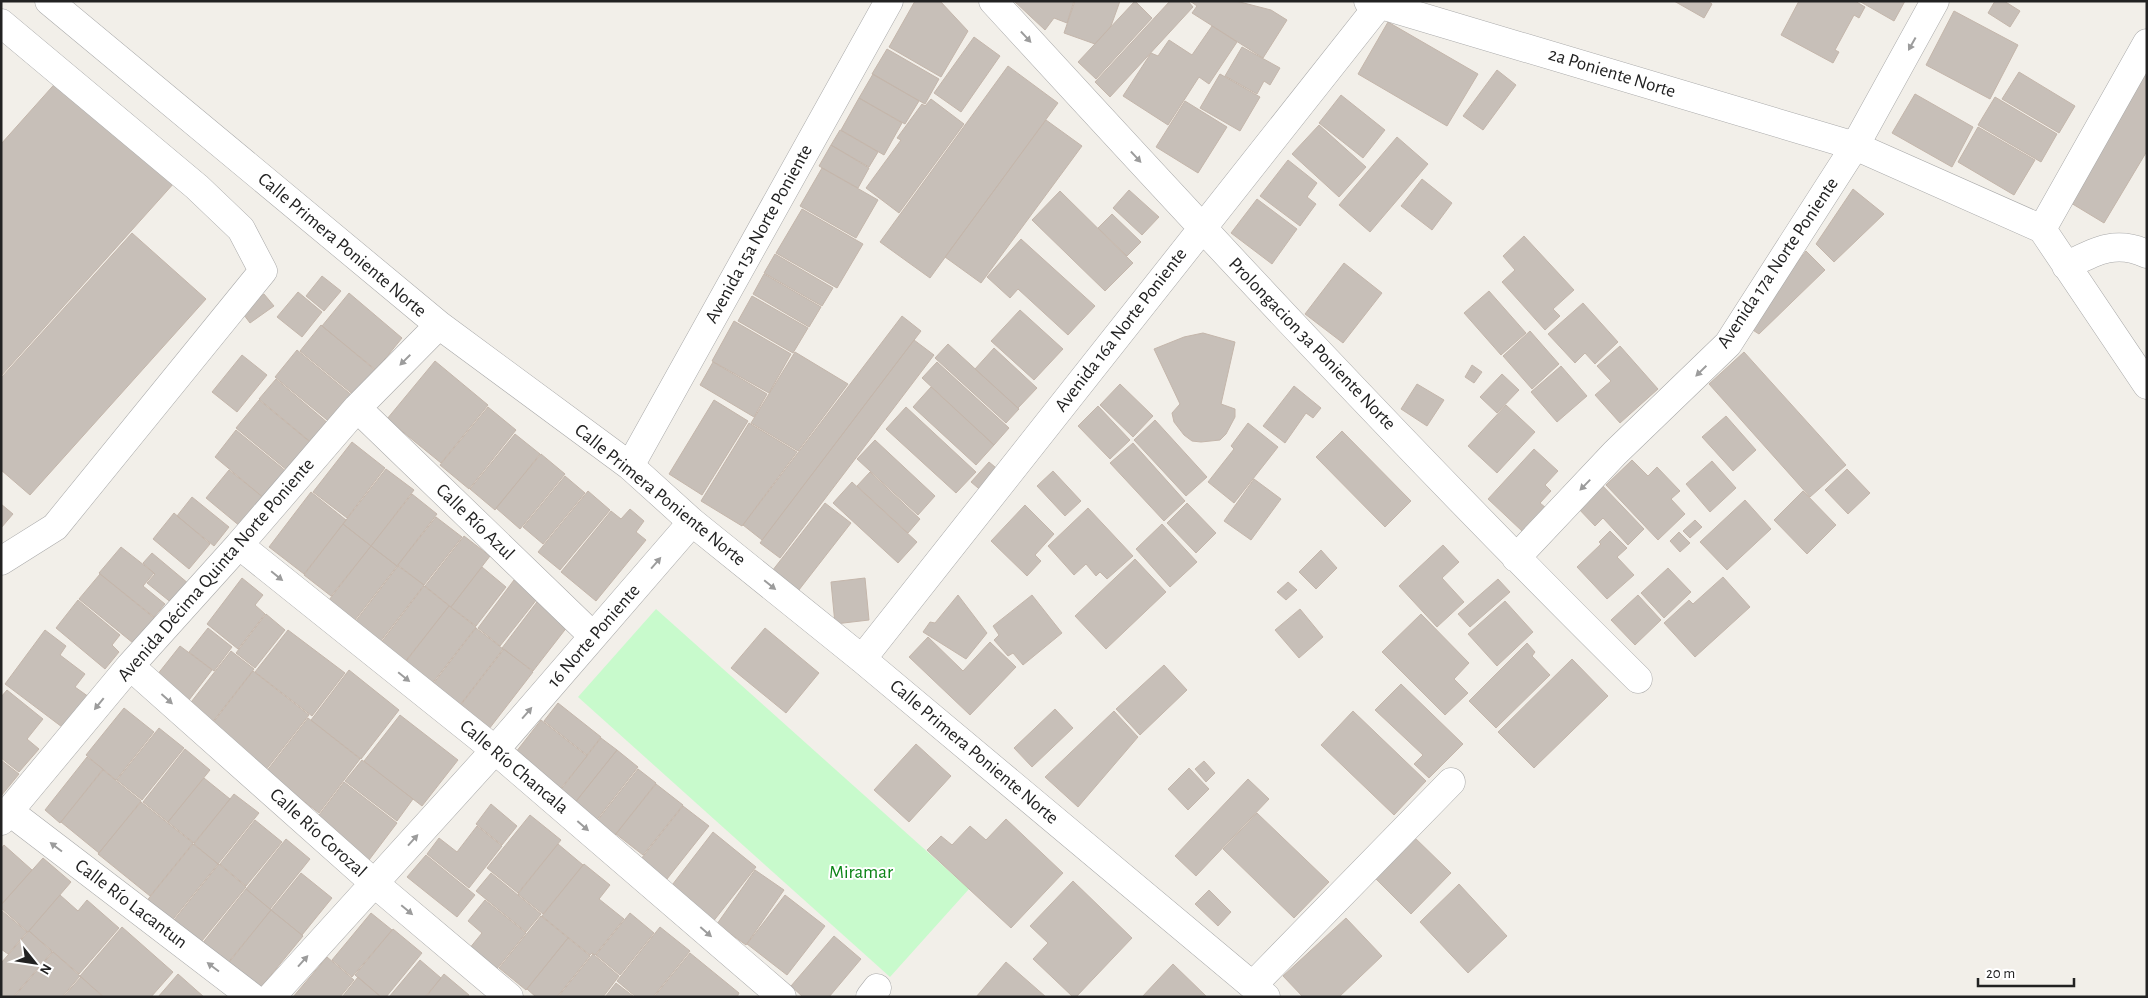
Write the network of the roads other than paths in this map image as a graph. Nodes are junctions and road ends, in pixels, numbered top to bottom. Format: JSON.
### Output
{"nodes":[{"id":1,"x":49,"y":1,"type":"edge"},
{"id":2,"x":889,"y":1,"type":"edge"},
{"id":3,"x":993,"y":1,"type":"edge"},
{"id":4,"x":1935,"y":1,"type":"edge"},
{"id":5,"x":1377,"y":2,"type":"edge"},
{"id":6,"x":1,"y":23,"type":"edge"},
{"id":7,"x":2147,"y":43,"type":"edge"},
{"id":8,"x":1855,"y":146,"type":"junction"},
{"id":9,"x":1202,"y":228,"type":"junction"},
{"id":10,"x":2042,"y":229,"type":"junction"},
{"id":11,"x":2147,"y":254,"type":"edge"},
{"id":12,"x":2066,"y":266,"type":"junction"},
{"id":13,"x":439,"y":325,"type":"junction"},
{"id":14,"x":2147,"y":386,"type":"edge"},
{"id":15,"x":357,"y":408,"type":"junction"},
{"id":16,"x":630,"y":466,"type":"junction"},
{"id":17,"x":692,"y":522,"type":"junction"},
{"id":18,"x":239,"y":545,"type":"junction"},
{"id":19,"x":1516,"y":558,"type":"junction"},
{"id":20,"x":1,"y":561,"type":"edge"},
{"id":21,"x":593,"y":636,"type":"junction"},
{"id":22,"x":862,"y":659,"type":"junction"},
{"id":23,"x":130,"y":666,"type":"junction"},
{"id":24,"x":1638,"y":679,"type":"dead end"},
{"id":25,"x":495,"y":750,"type":"junction"},
{"id":26,"x":1451,"y":782,"type":"dead end"},
{"id":27,"x":6,"y":817,"type":"edge"},
{"id":28,"x":374,"y":882,"type":"junction"},
{"id":29,"x":1260,"y":991,"type":"edge"},
{"id":30,"x":252,"y":997,"type":"edge"},
{"id":31,"x":271,"y":997,"type":"edge"},
{"id":32,"x":509,"y":997,"type":"edge"},
{"id":33,"x":782,"y":997,"type":"edge"}],
"edges":[{"from":1,"to":13,"type":"street","name":"Calle Primera Poniente Norte"},
{"from":2,"to":16,"type":"street","name":"Avenida 15a Norte Poniente"},
{"from":3,"to":9,"type":"street","name":"Prolongacion 3a Poniente Norte","one_way":true},
{"from":4,"to":8,"type":"street","name":"Avenida 17a Norte Poniente","one_way":true},
{"from":5,"to":8,"type":"street","name":"2a Poniente Norte"},
{"from":5,"to":9,"type":"street","name":"Avenida 16a Norte Poniente"},
{"from":6,"to":20,"type":"street"},
{"from":7,"to":10,"type":"street"},
{"from":8,"to":10,"type":"street","name":"2a Poniente Norte"},
{"from":8,"to":19,"type":"street","name":"Avenida 17a Norte Poniente","one_way":true},
{"from":9,"to":19,"type":"street","name":"Prolongacion 3a Poniente Norte"},
{"from":9,"to":22,"type":"street","name":"Avenida 16a Norte Poniente"},
{"from":10,"to":12,"type":"street"},
{"from":11,"to":12,"type":"street"},
{"from":12,"to":14,"type":"street"},
{"from":13,"to":15,"type":"street","name":"Avenida Décima Quinta Norte Poniente","one_way":true},
{"from":13,"to":16,"type":"street","name":"Calle Primera Poniente Norte"},
{"from":15,"to":18,"type":"street","name":"Avenida Décima Quinta Norte Poniente"},
{"from":15,"to":21,"type":"street","name":"Calle Río Azul"},
{"from":16,"to":17,"type":"street","name":"Calle Primera Poniente Norte"},
{"from":21,"to":17,"type":"street","name":"16 Norte Poniente","one_way":true},
{"from":17,"to":22,"type":"street","name":"Calle Primera Poniente Norte","one_way":true},
{"from":18,"to":23,"type":"street","name":"Avenida Décima Quinta Norte Poniente"},
{"from":18,"to":25,"type":"street","name":"Calle Río Chancala","one_way":true},
{"from":19,"to":24,"type":"street","name":"Prolongacion 3a Poniente Norte"},
{"from":25,"to":21,"type":"street","name":"16 Norte Poniente","one_way":true},
{"from":22,"to":29,"type":"street","name":"Calle Primera Poniente Norte"},
{"from":23,"to":27,"type":"street","name":"Avenida Décima Quinta Norte Poniente","one_way":true},
{"from":23,"to":28,"type":"street","name":"Calle Río Corozal","one_way":true},
{"from":28,"to":25,"type":"street","name":"16 Norte Poniente","one_way":true},
{"from":25,"to":33,"type":"street","name":"Calle Río Chancala","one_way":true},
{"from":26,"to":29,"type":"street"},
{"from":30,"to":27,"type":"street","name":"Calle Río Lacantun","one_way":true},
{"from":31,"to":28,"type":"street","name":"16 Norte Poniente","one_way":true},
{"from":28,"to":32,"type":"street","name":"Calle Río Corozal","one_way":true}]}
